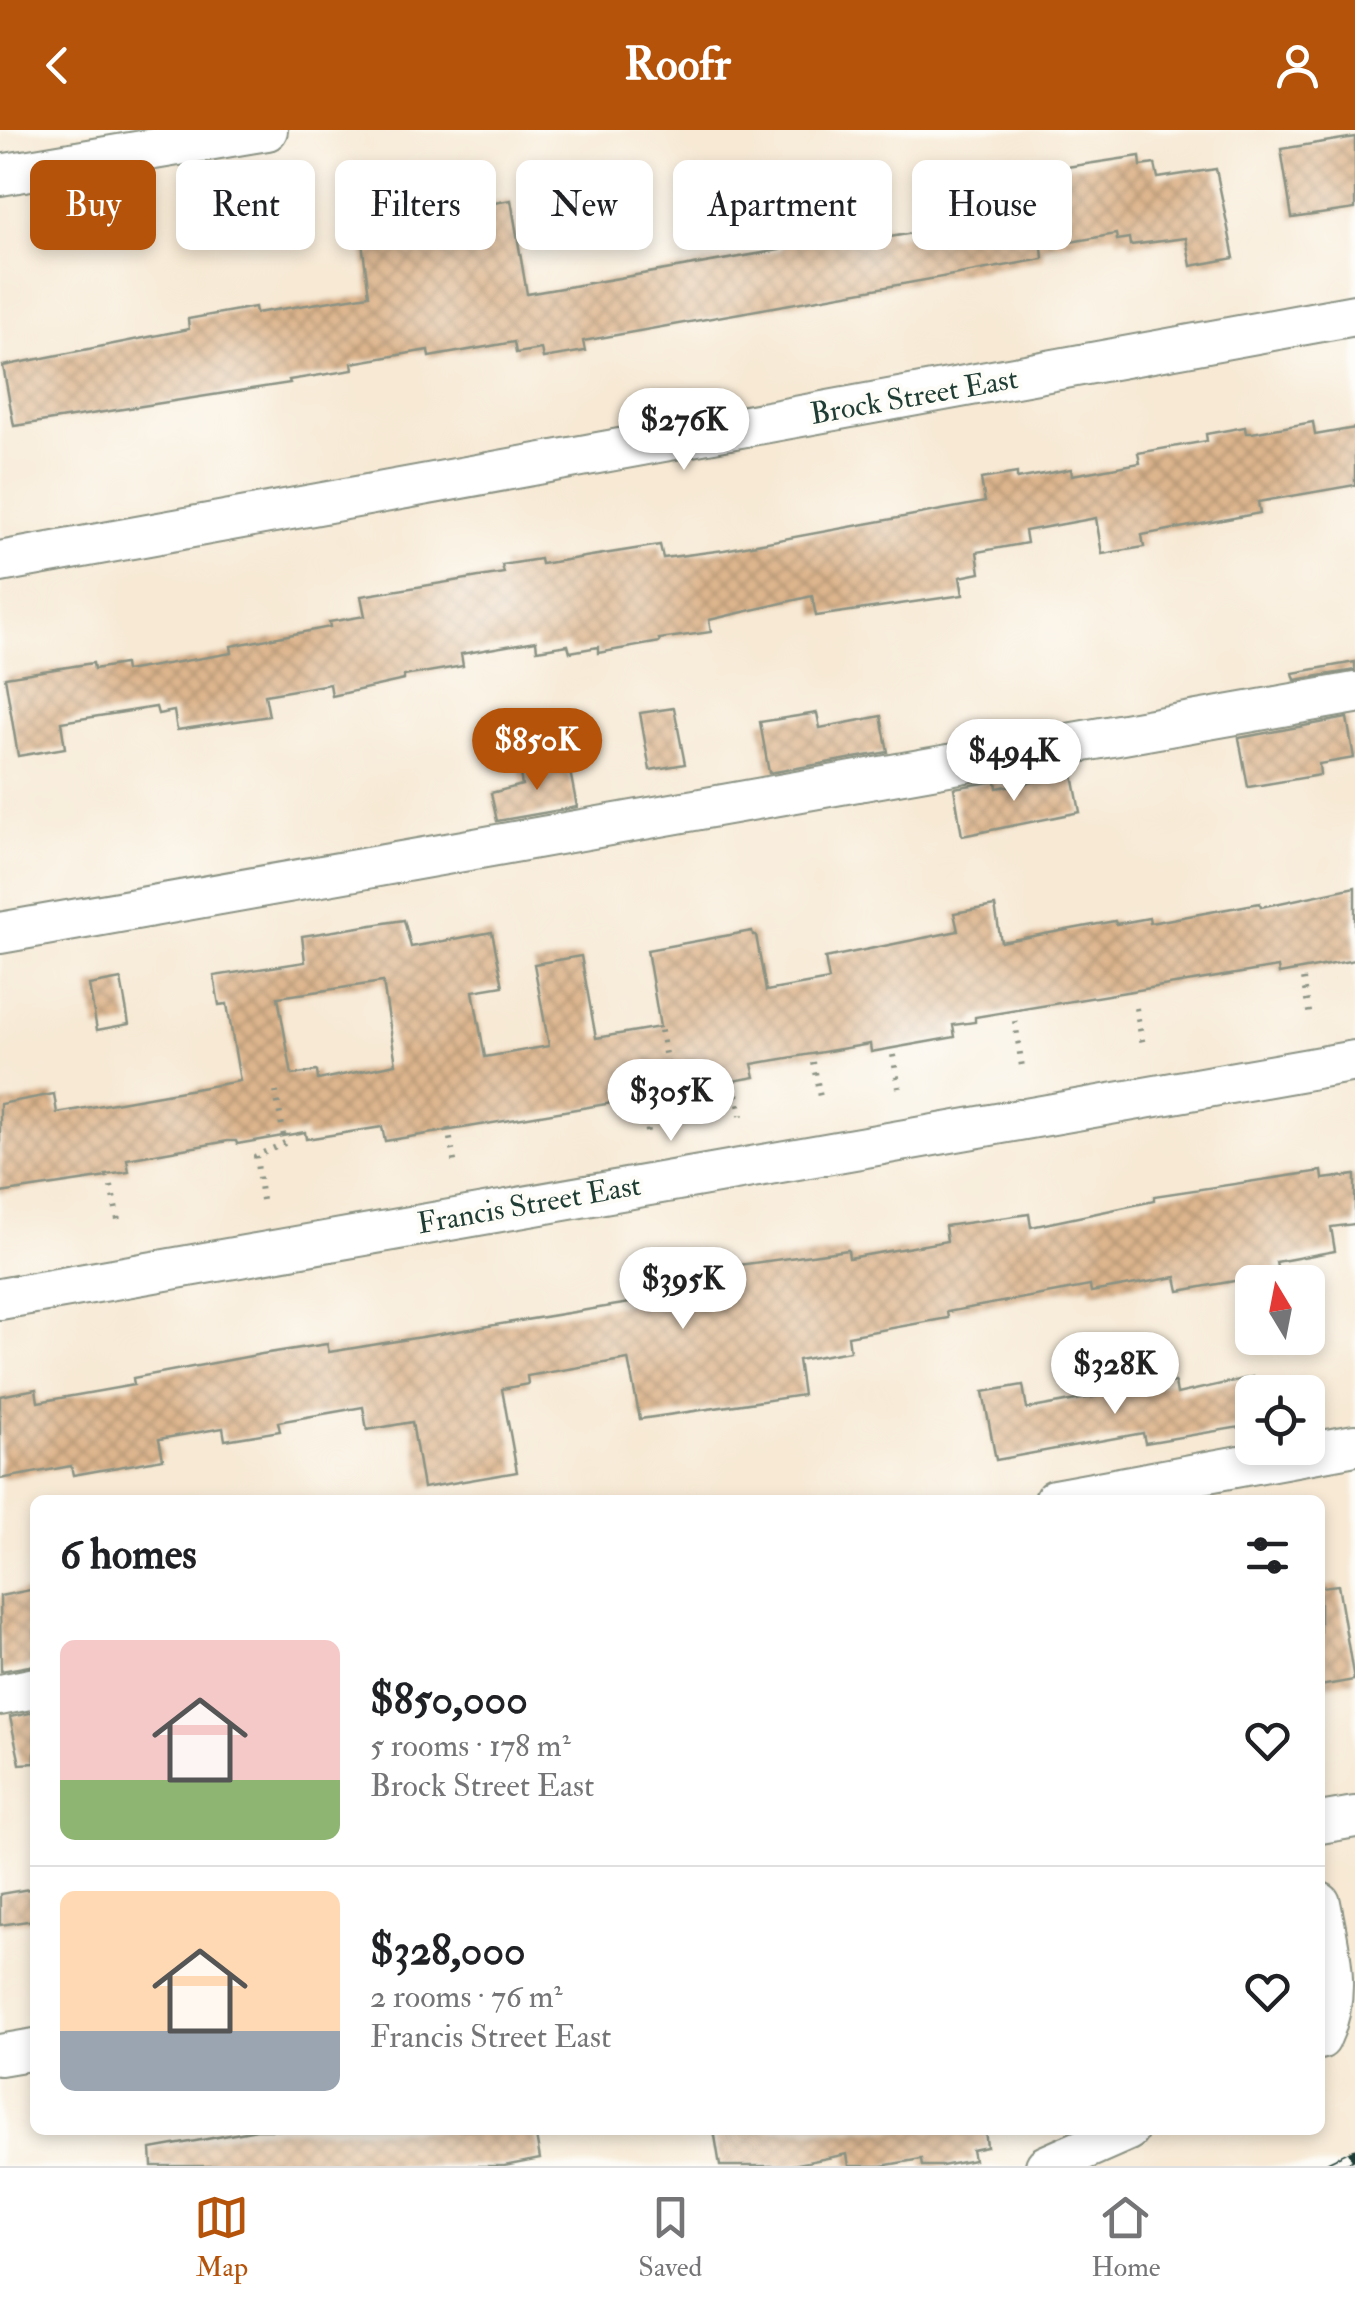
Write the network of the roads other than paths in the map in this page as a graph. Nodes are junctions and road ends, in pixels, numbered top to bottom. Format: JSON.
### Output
{"nodes":[{"id":1,"x":267,"y":130,"type":"edge"},
{"id":2,"x":0,"y":175,"type":"edge"},
{"id":3,"x":1355,"y":315,"type":"edge"},
{"id":4,"x":0,"y":562,"type":"edge"},
{"id":5,"x":1355,"y":693,"type":"edge"},
{"id":6,"x":0,"y":933,"type":"edge"},
{"id":7,"x":1355,"y":1061,"type":"edge"},
{"id":8,"x":0,"y":1299,"type":"edge"},
{"id":9,"x":1355,"y":1445,"type":"edge"},
{"id":10,"x":1082,"y":1495,"type":"edge"},
{"id":11,"x":30,"y":1689,"type":"edge"},
{"id":12,"x":0,"y":1694,"type":"edge"},
{"id":13,"x":1355,"y":1817,"type":"edge"},
{"id":14,"x":1325,"y":1822,"type":"edge"},
{"id":15,"x":1325,"y":1929,"type":"edge"},
{"id":16,"x":1325,"y":2028,"type":"edge"},
{"id":17,"x":30,"y":2050,"type":"edge"},
{"id":18,"x":0,"y":2055,"type":"edge"},
{"id":19,"x":1117,"y":2135,"type":"edge"},
{"id":20,"x":1046,"y":2166,"type":"edge"}],
"edges":[{"from":1,"to":2,"type":"street"},
{"from":3,"to":4,"type":"street","name":"Brock Street East"},
{"from":5,"to":6,"type":"street"},
{"from":7,"to":8,"type":"street","name":"Francis Street East"},
{"from":9,"to":10,"type":"street"},
{"from":11,"to":12,"type":"street"},
{"from":13,"to":14,"type":"street"},
{"from":15,"to":16,"type":"street"},
{"from":17,"to":18,"type":"street"},
{"from":19,"to":20,"type":"street"}]}
